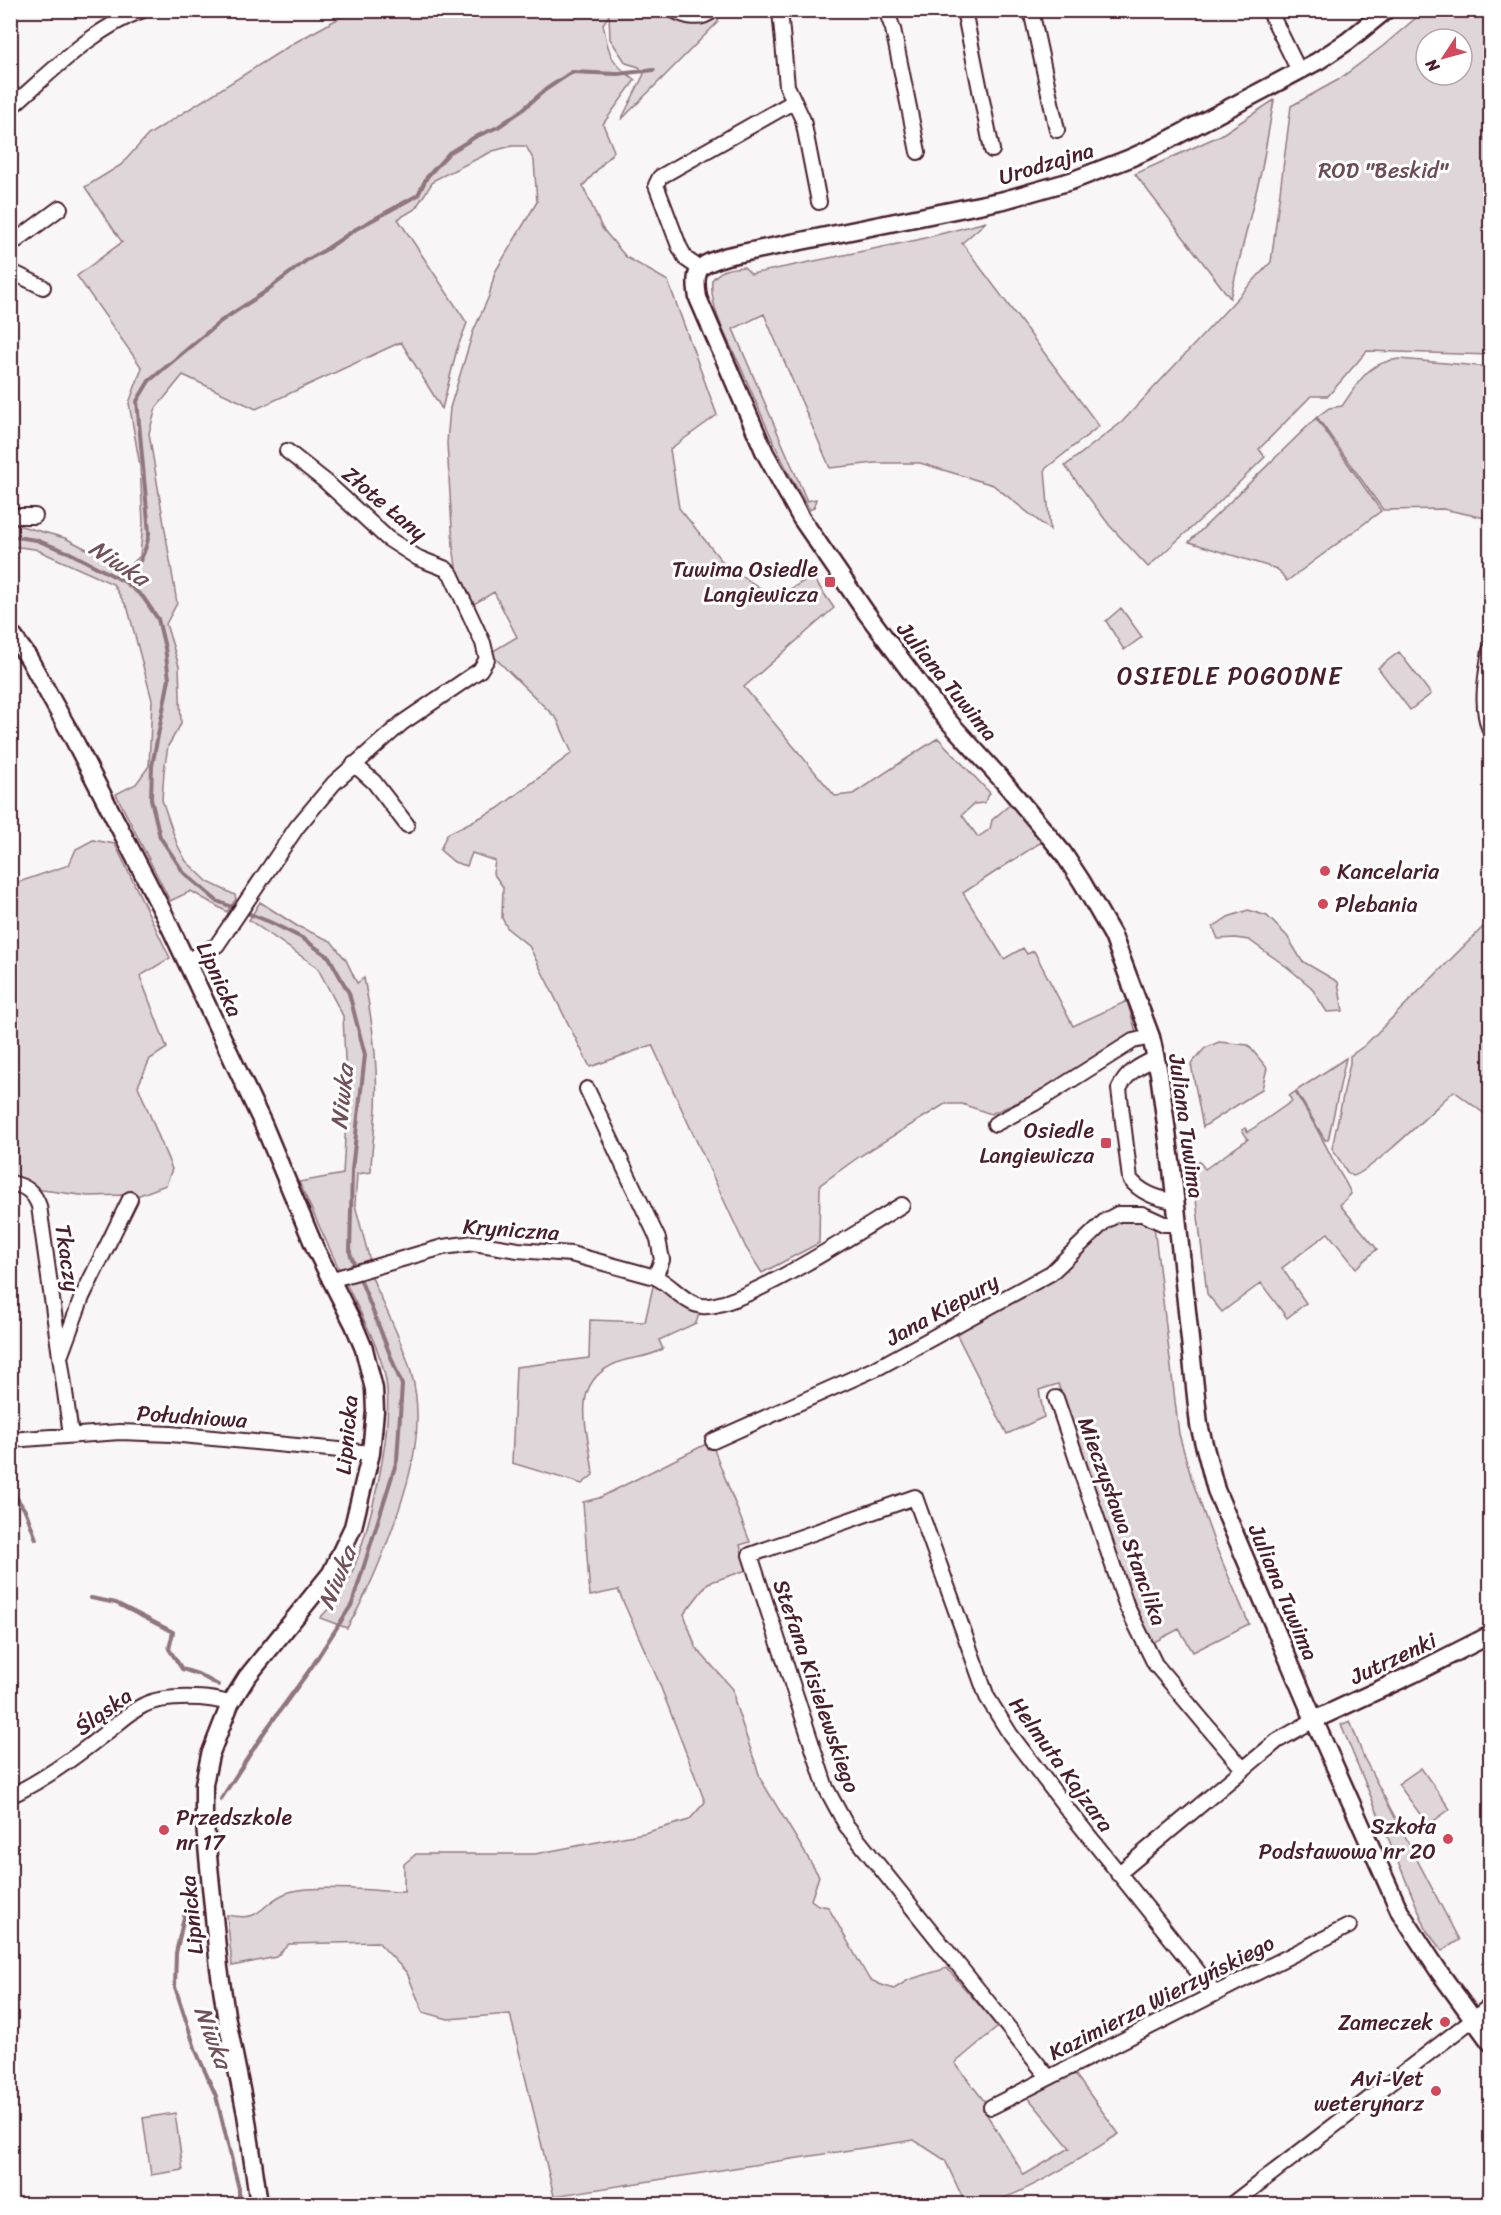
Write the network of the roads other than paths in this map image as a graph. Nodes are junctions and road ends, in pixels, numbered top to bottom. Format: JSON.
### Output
{"nodes":[{"id":1,"x":143,"y":10,"type":"edge"},
{"id":2,"x":673,"y":10,"type":"edge"},
{"id":3,"x":714,"y":10,"type":"edge"},
{"id":4,"x":780,"y":10,"type":"edge"},
{"id":5,"x":886,"y":10,"type":"edge"},
{"id":6,"x":964,"y":10,"type":"edge"},
{"id":7,"x":1031,"y":10,"type":"edge"},
{"id":8,"x":1269,"y":10,"type":"edge"},
{"id":9,"x":1386,"y":10,"type":"edge"},
{"id":10,"x":1299,"y":71,"type":"junction"},
{"id":11,"x":793,"y":102,"type":"junction"},
{"id":12,"x":10,"y":108,"type":"edge"},
{"id":13,"x":1057,"y":130,"type":"dead end"},
{"id":14,"x":992,"y":150,"type":"dead end"},
{"id":15,"x":918,"y":152,"type":"dead end"},
{"id":16,"x":819,"y":202,"type":"dead end"},
{"id":17,"x":60,"y":207,"type":"dead end"},
{"id":18,"x":10,"y":245,"type":"edge"},
{"id":19,"x":10,"y":271,"type":"edge"},
{"id":20,"x":697,"y":275,"type":"junction"},
{"id":21,"x":43,"y":287,"type":"dead end"},
{"id":22,"x":287,"y":451,"type":"dead end"},
{"id":23,"x":10,"y":516,"type":"edge"},
{"id":24,"x":35,"y":516,"type":"dead end"},
{"id":25,"x":10,"y":632,"type":"edge"},
{"id":26,"x":1491,"y":650,"type":"edge"},
{"id":27,"x":1491,"y":730,"type":"edge"},
{"id":28,"x":354,"y":765,"type":"junction"},
{"id":29,"x":407,"y":825,"type":"dead end"},
{"id":30,"x":186,"y":961,"type":"junction"},
{"id":31,"x":1151,"y":1037,"type":"junction"},
{"id":32,"x":1156,"y":1058,"type":"junction"},
{"id":33,"x":587,"y":1089,"type":"dead end"},
{"id":34,"x":995,"y":1124,"type":"dead end"},
{"id":35,"x":10,"y":1183,"type":"edge"},
{"id":36,"x":130,"y":1198,"type":"dead end"},
{"id":37,"x":1175,"y":1201,"type":"junction"},
{"id":38,"x":902,"y":1205,"type":"dead end"},
{"id":39,"x":1178,"y":1224,"type":"junction"},
{"id":40,"x":656,"y":1277,"type":"junction"},
{"id":41,"x":330,"y":1280,"type":"junction"},
{"id":42,"x":60,"y":1356,"type":"junction"},
{"id":43,"x":1056,"y":1398,"type":"dead end"},
{"id":44,"x":71,"y":1435,"type":"junction"},
{"id":45,"x":10,"y":1440,"type":"edge"},
{"id":46,"x":713,"y":1441,"type":"dead end"},
{"id":47,"x":371,"y":1453,"type":"junction"},
{"id":48,"x":915,"y":1497,"type":"joint"},
{"id":49,"x":1491,"y":1635,"type":"edge"},
{"id":50,"x":230,"y":1704,"type":"junction"},
{"id":51,"x":1314,"y":1720,"type":"junction"},
{"id":52,"x":1243,"y":1769,"type":"junction"},
{"id":53,"x":10,"y":1796,"type":"edge"},
{"id":54,"x":1118,"y":1874,"type":"junction"},
{"id":55,"x":1349,"y":1926,"type":"dead end"},
{"id":56,"x":1215,"y":1993,"type":"junction"},
{"id":57,"x":1491,"y":2006,"type":"edge"},
{"id":58,"x":1474,"y":2019,"type":"junction"},
{"id":59,"x":1491,"y":2042,"type":"edge"},
{"id":60,"x":1048,"y":2077,"type":"junction"},
{"id":61,"x":991,"y":2107,"type":"dead end"},
{"id":62,"x":259,"y":2205,"type":"edge"},
{"id":63,"x":1232,"y":2205,"type":"edge"}],
"edges":[{"from":1,"to":12,"type":"street"},
{"from":2,"to":3,"type":"street"},
{"from":4,"to":11,"type":"street"},
{"from":5,"to":15,"type":"street"},
{"from":6,"to":14,"type":"street"},
{"from":7,"to":13,"type":"street"},
{"from":8,"to":10,"type":"street"},
{"from":9,"to":10,"type":"street","name":"Urodzajna"},
{"from":10,"to":20,"type":"street","name":"Urodzajna"},
{"from":11,"to":16,"type":"street"},
{"from":11,"to":20,"type":"street"},
{"from":17,"to":18,"type":"street"},
{"from":19,"to":21,"type":"street"},
{"from":20,"to":31,"type":"street","name":"Juliana Tuwima"},
{"from":22,"to":28,"type":"street","name":"Złote Łany"},
{"from":23,"to":24,"type":"street"},
{"from":25,"to":30,"type":"street","name":"Lipnicka"},
{"from":26,"to":27,"type":"street"},
{"from":28,"to":29,"type":"street"},
{"from":28,"to":30,"type":"street","name":"Złote Łany"},
{"from":30,"to":41,"type":"street","name":"Lipnicka"},
{"from":31,"to":32,"type":"street","name":"Juliana Tuwima"},
{"from":31,"to":34,"type":"street"},
{"from":32,"to":37,"type":"street","name":"Juliana Tuwima"},
{"from":32,"to":37,"type":"street"},
{"from":33,"to":40,"type":"street"},
{"from":35,"to":42,"type":"street","name":"Tkaczy"},
{"from":36,"to":42,"type":"street","name":"Tkaczy"},
{"from":37,"to":39,"type":"street","name":"Juliana Tuwima"},
{"from":38,"to":40,"type":"street","name":"Kryniczna"},
{"from":39,"to":46,"type":"street","name":"Jana Kiepury"},
{"from":39,"to":51,"type":"street","name":"Juliana Tuwima"},
{"from":40,"to":41,"type":"street","name":"Kryniczna"},
{"from":41,"to":47,"type":"street","name":"Lipnicka"},
{"from":42,"to":44,"type":"street","name":"Tkaczy"},
{"from":43,"to":52,"type":"street","name":"Mieczysława Stanclika"},
{"from":44,"to":45,"type":"street","name":"Południowa"},
{"from":44,"to":47,"type":"street","name":"Południowa"},
{"from":47,"to":50,"type":"street","name":"Lipnicka"},
{"from":48,"to":54,"type":"street","name":"Helmuta Kajzara"},
{"from":48,"to":60,"type":"street","name":"Stefana Kisielewskiego"},
{"from":49,"to":51,"type":"street","name":"Jutrzenki"},
{"from":50,"to":53,"type":"street","name":"Śląska"},
{"from":50,"to":62,"type":"street","name":"Lipnicka"},
{"from":51,"to":52,"type":"street"},
{"from":51,"to":58,"type":"street","name":"Juliana Tuwima"},
{"from":52,"to":54,"type":"street"},
{"from":54,"to":56,"type":"street","name":"Helmuta Kajzara"},
{"from":55,"to":56,"type":"street","name":"Kazimierza Wierzyńskiego"},
{"from":56,"to":60,"type":"street","name":"Kazimierza Wierzyńskiego"},
{"from":57,"to":58,"type":"street"},
{"from":58,"to":59,"type":"street","name":"Juliana Tuwima"},
{"from":58,"to":63,"type":"street"},
{"from":60,"to":61,"type":"street","name":"Kazimierza Wierzyńskiego"}]}
